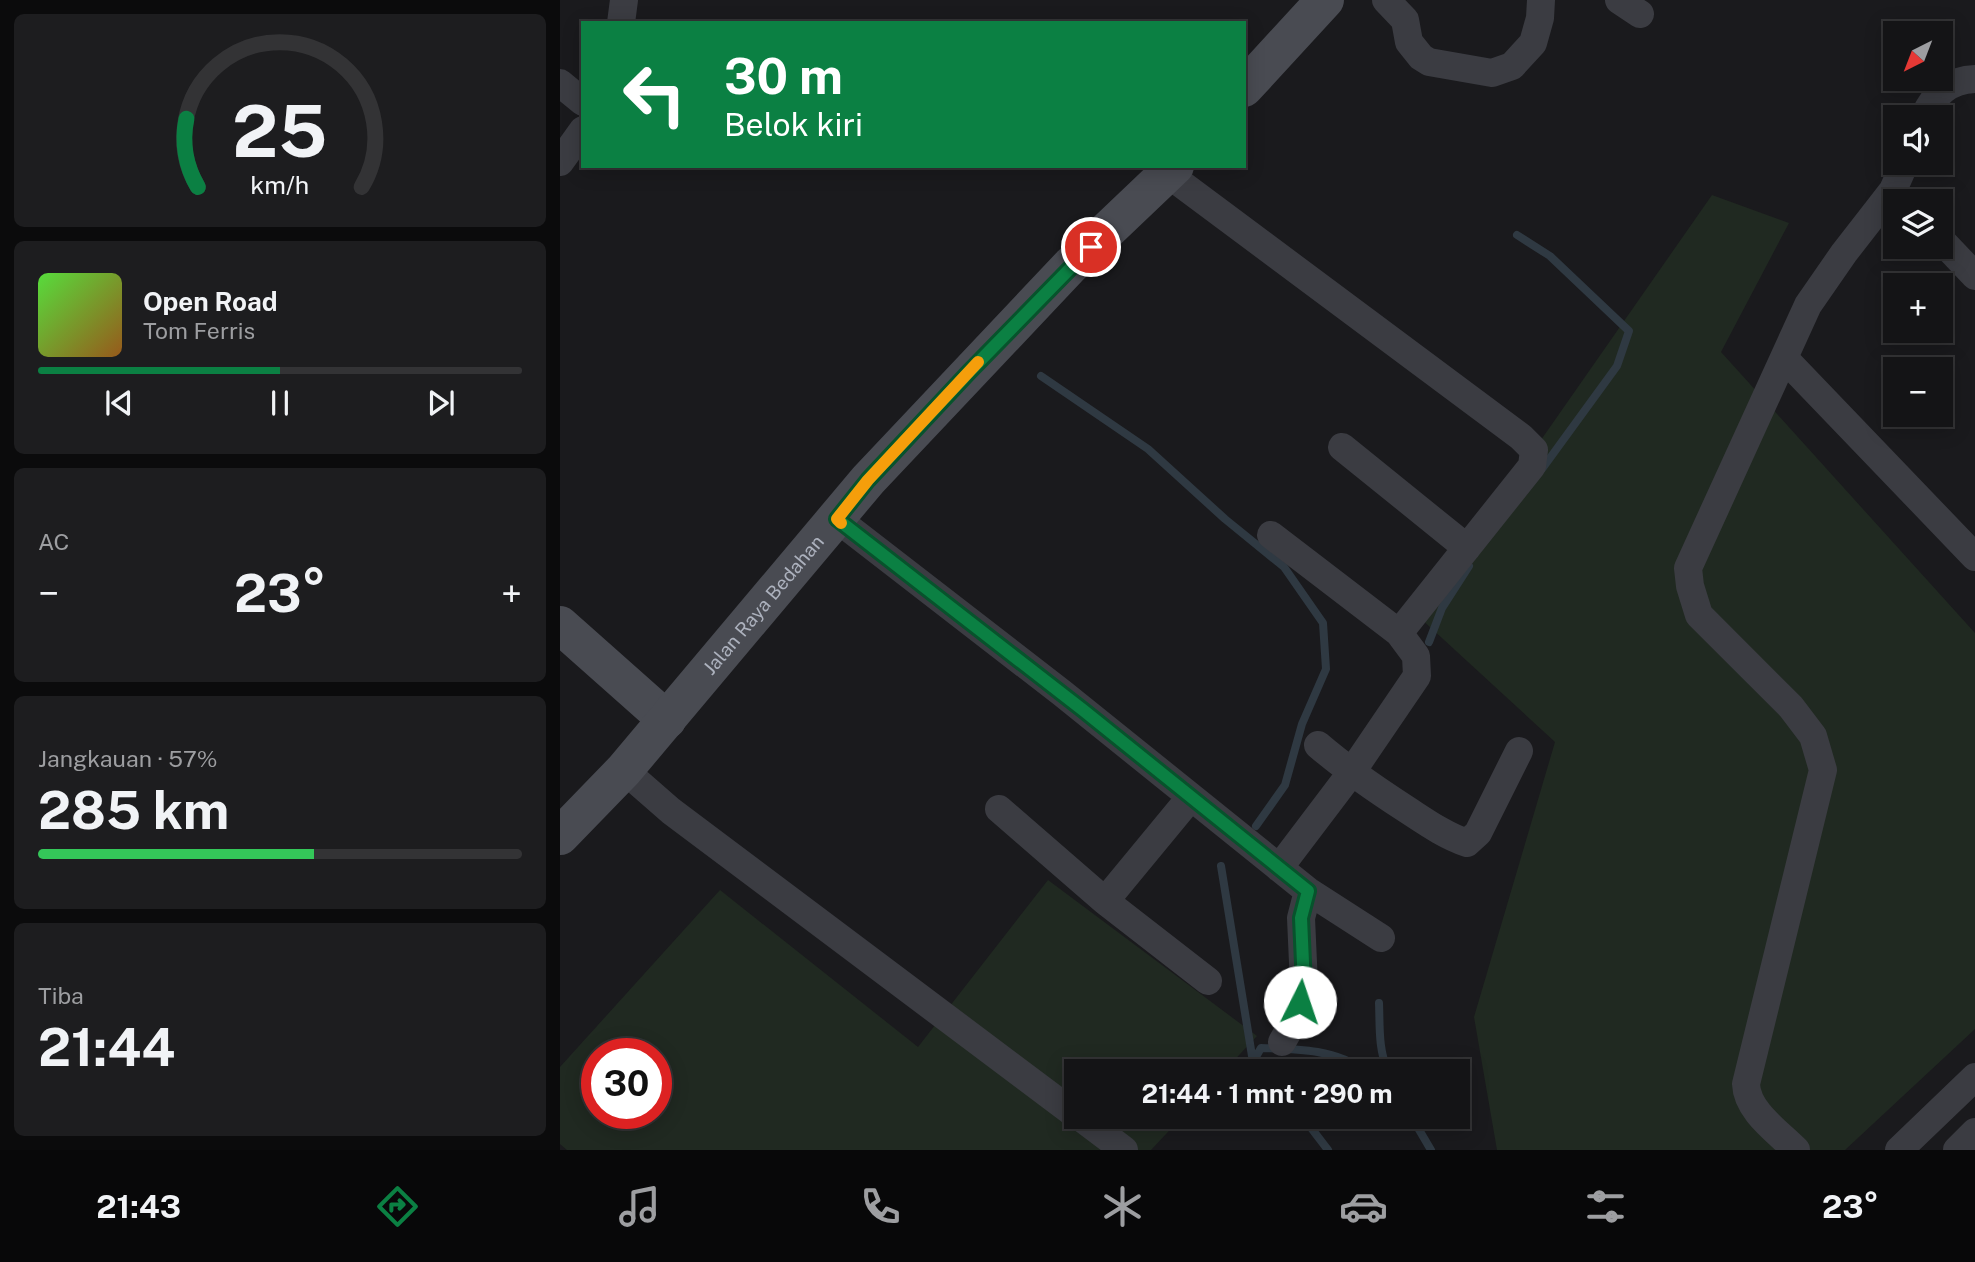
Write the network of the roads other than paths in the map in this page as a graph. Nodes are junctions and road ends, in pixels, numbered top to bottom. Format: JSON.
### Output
{"nodes":[{"id":1,"x":624,"y":0,"type":"edge"},
{"id":2,"x":1325,"y":0,"type":"edge"},
{"id":3,"x":1386,"y":0,"type":"edge"},
{"id":4,"x":1541,"y":0,"type":"edge"},
{"id":5,"x":621,"y":21,"type":"edge"},
{"id":6,"x":1975,"y":79,"type":"edge"},
{"id":7,"x":560,"y":83,"type":"edge"},
{"id":8,"x":1246,"y":86,"type":"edge"},
{"id":9,"x":581,"y":100,"type":"edge"},
{"id":10,"x":1929,"y":105,"type":"edge"},
{"id":11,"x":581,"y":133,"type":"edge"},
{"id":12,"x":581,"y":156,"type":"edge"},
{"id":13,"x":560,"y":162,"type":"edge"},
{"id":14,"x":1171,"y":170,"type":"edge"},
{"id":15,"x":560,"y":184,"type":"edge"},
{"id":16,"x":1883,"y":212,"type":"edge"},
{"id":17,"x":1953,"y":253,"type":"edge"},
{"id":18,"x":1975,"y":276,"type":"edge"},
{"id":19,"x":1784,"y":358,"type":"junction"},
{"id":20,"x":1342,"y":447,"type":"dead end"},
{"id":21,"x":837,"y":519,"type":"junction"},
{"id":22,"x":1271,"y":535,"type":"dead end"},
{"id":23,"x":1467,"y":548,"type":"junction"},
{"id":24,"x":1975,"y":557,"type":"edge"},
{"id":25,"x":560,"y":625,"type":"edge"},
{"id":26,"x":1399,"y":634,"type":"junction"},
{"id":27,"x":667,"y":720,"type":"junction"},
{"id":28,"x":1318,"y":745,"type":"dead end"},
{"id":29,"x":1519,"y":751,"type":"dead end"},
{"id":30,"x":624,"y":770,"type":"junction"},
{"id":31,"x":1351,"y":773,"type":"junction"},
{"id":32,"x":1190,"y":798,"type":"junction"},
{"id":33,"x":999,"y":810,"type":"dead end"},
{"id":34,"x":560,"y":836,"type":"edge"},
{"id":35,"x":1279,"y":868,"type":"junction"},
{"id":36,"x":1308,"y":891,"type":"junction"},
{"id":37,"x":1105,"y":901,"type":"junction"},
{"id":38,"x":1381,"y":938,"type":"dead end"},
{"id":39,"x":1208,"y":981,"type":"dead end"},
{"id":40,"x":1282,"y":1042,"type":"dead end"},
{"id":41,"x":1975,"y":1077,"type":"edge"},
{"id":42,"x":1064,"y":1106,"type":"edge"},
{"id":43,"x":1095,"y":1129,"type":"edge"},
{"id":44,"x":1975,"y":1132,"type":"edge"},
{"id":45,"x":1124,"y":1150,"type":"edge"},
{"id":46,"x":1796,"y":1150,"type":"edge"},
{"id":47,"x":1899,"y":1150,"type":"edge"},
{"id":48,"x":1957,"y":1150,"type":"edge"}],
"edges":[{"from":1,"to":5,"type":"street"},
{"from":2,"to":8,"type":"street"},
{"from":3,"to":4,"type":"street"},
{"from":6,"to":10,"type":"street"},
{"from":7,"to":9,"type":"street"},
{"from":11,"to":13,"type":"street"},
{"from":12,"to":15,"type":"street"},
{"from":14,"to":21,"type":"street","name":"Jalan Raya Bedahan"},
{"from":14,"to":23,"type":"street"},
{"from":16,"to":19,"type":"street"},
{"from":17,"to":18,"type":"street"},
{"from":19,"to":24,"type":"street"},
{"from":19,"to":46,"type":"street"},
{"from":20,"to":23,"type":"street"},
{"from":21,"to":27,"type":"street","name":"Jalan Raya Bedahan"},
{"from":21,"to":32,"type":"street"},
{"from":22,"to":26,"type":"street"},
{"from":23,"to":26,"type":"street"},
{"from":25,"to":27,"type":"street"},
{"from":26,"to":31,"type":"street"},
{"from":27,"to":30,"type":"street","name":"Jalan Raya Bedahan"},
{"from":28,"to":31,"type":"street"},
{"from":29,"to":31,"type":"street"},
{"from":30,"to":34,"type":"street","name":"Jalan Raya Bedahan"},
{"from":30,"to":42,"type":"street"},
{"from":31,"to":35,"type":"street"},
{"from":32,"to":35,"type":"street"},
{"from":32,"to":37,"type":"street"},
{"from":33,"to":37,"type":"street"},
{"from":35,"to":36,"type":"street"},
{"from":36,"to":38,"type":"street"},
{"from":36,"to":40,"type":"street"},
{"from":37,"to":39,"type":"street"},
{"from":41,"to":47,"type":"street"},
{"from":43,"to":45,"type":"street"},
{"from":44,"to":48,"type":"street"}]}
